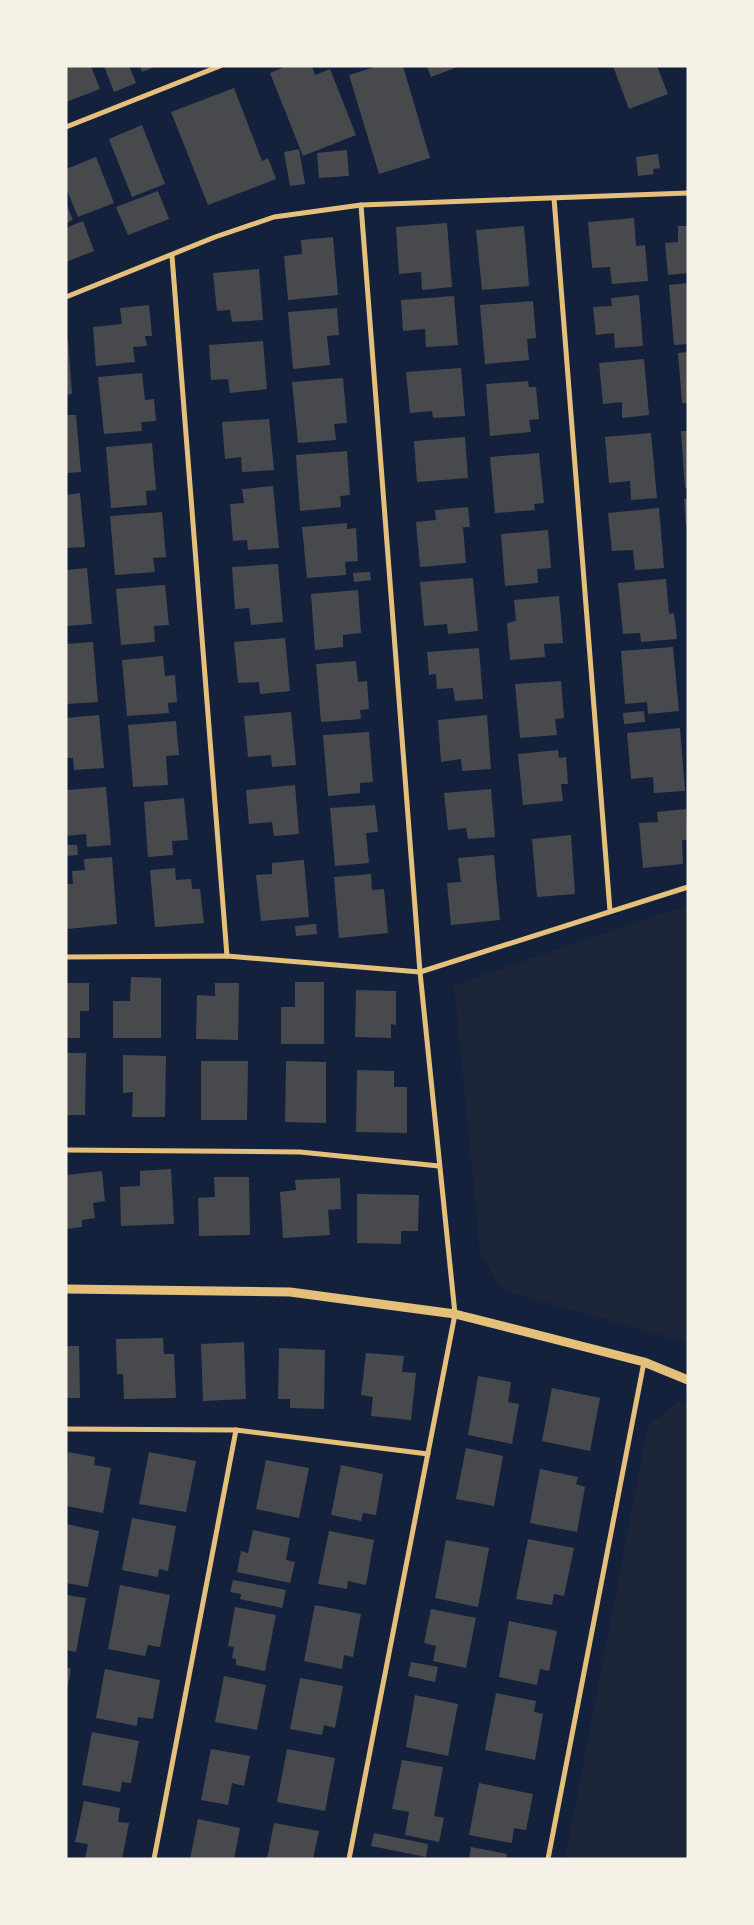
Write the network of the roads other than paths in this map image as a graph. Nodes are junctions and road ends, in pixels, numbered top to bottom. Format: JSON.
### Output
{"nodes":[{"id":1,"x":220,"y":66,"type":"edge"},
{"id":2,"x":66,"y":127,"type":"edge"},
{"id":3,"x":688,"y":193,"type":"edge"},
{"id":4,"x":554,"y":198,"type":"junction"},
{"id":5,"x":361,"y":205,"type":"junction"},
{"id":6,"x":172,"y":256,"type":"junction"},
{"id":7,"x":66,"y":297,"type":"edge"},
{"id":8,"x":688,"y":887,"type":"edge"},
{"id":9,"x":610,"y":912,"type":"junction"},
{"id":10,"x":227,"y":956,"type":"junction"},
{"id":11,"x":66,"y":957,"type":"edge"},
{"id":12,"x":420,"y":972,"type":"junction"},
{"id":13,"x":66,"y":1150,"type":"edge"},
{"id":14,"x":439,"y":1166,"type":"junction"},
{"id":15,"x":66,"y":1289,"type":"edge"},
{"id":16,"x":454,"y":1314,"type":"junction"},
{"id":17,"x":644,"y":1362,"type":"junction"},
{"id":18,"x":688,"y":1380,"type":"edge"},
{"id":19,"x":66,"y":1429,"type":"edge"},
{"id":20,"x":236,"y":1430,"type":"junction"},
{"id":21,"x":428,"y":1454,"type":"junction"},
{"id":22,"x":154,"y":1859,"type":"edge"},
{"id":23,"x":349,"y":1859,"type":"edge"},
{"id":24,"x":548,"y":1859,"type":"edge"}],
"edges":[{"from":1,"to":2,"type":"street"},
{"from":3,"to":4,"type":"street"},
{"from":4,"to":5,"type":"street"},
{"from":4,"to":9,"type":"street"},
{"from":5,"to":6,"type":"street"},
{"from":5,"to":12,"type":"street"},
{"from":6,"to":7,"type":"street"},
{"from":6,"to":10,"type":"street"},
{"from":8,"to":9,"type":"street"},
{"from":9,"to":12,"type":"street"},
{"from":10,"to":11,"type":"street"},
{"from":10,"to":12,"type":"street"},
{"from":12,"to":14,"type":"street"},
{"from":13,"to":14,"type":"street"},
{"from":14,"to":16,"type":"street"},
{"from":15,"to":16,"type":"street"},
{"from":16,"to":17,"type":"street"},
{"from":16,"to":21,"type":"street"},
{"from":17,"to":18,"type":"street"},
{"from":17,"to":24,"type":"street"},
{"from":19,"to":20,"type":"street"},
{"from":20,"to":21,"type":"street"},
{"from":20,"to":22,"type":"street"},
{"from":21,"to":23,"type":"street"}]}
